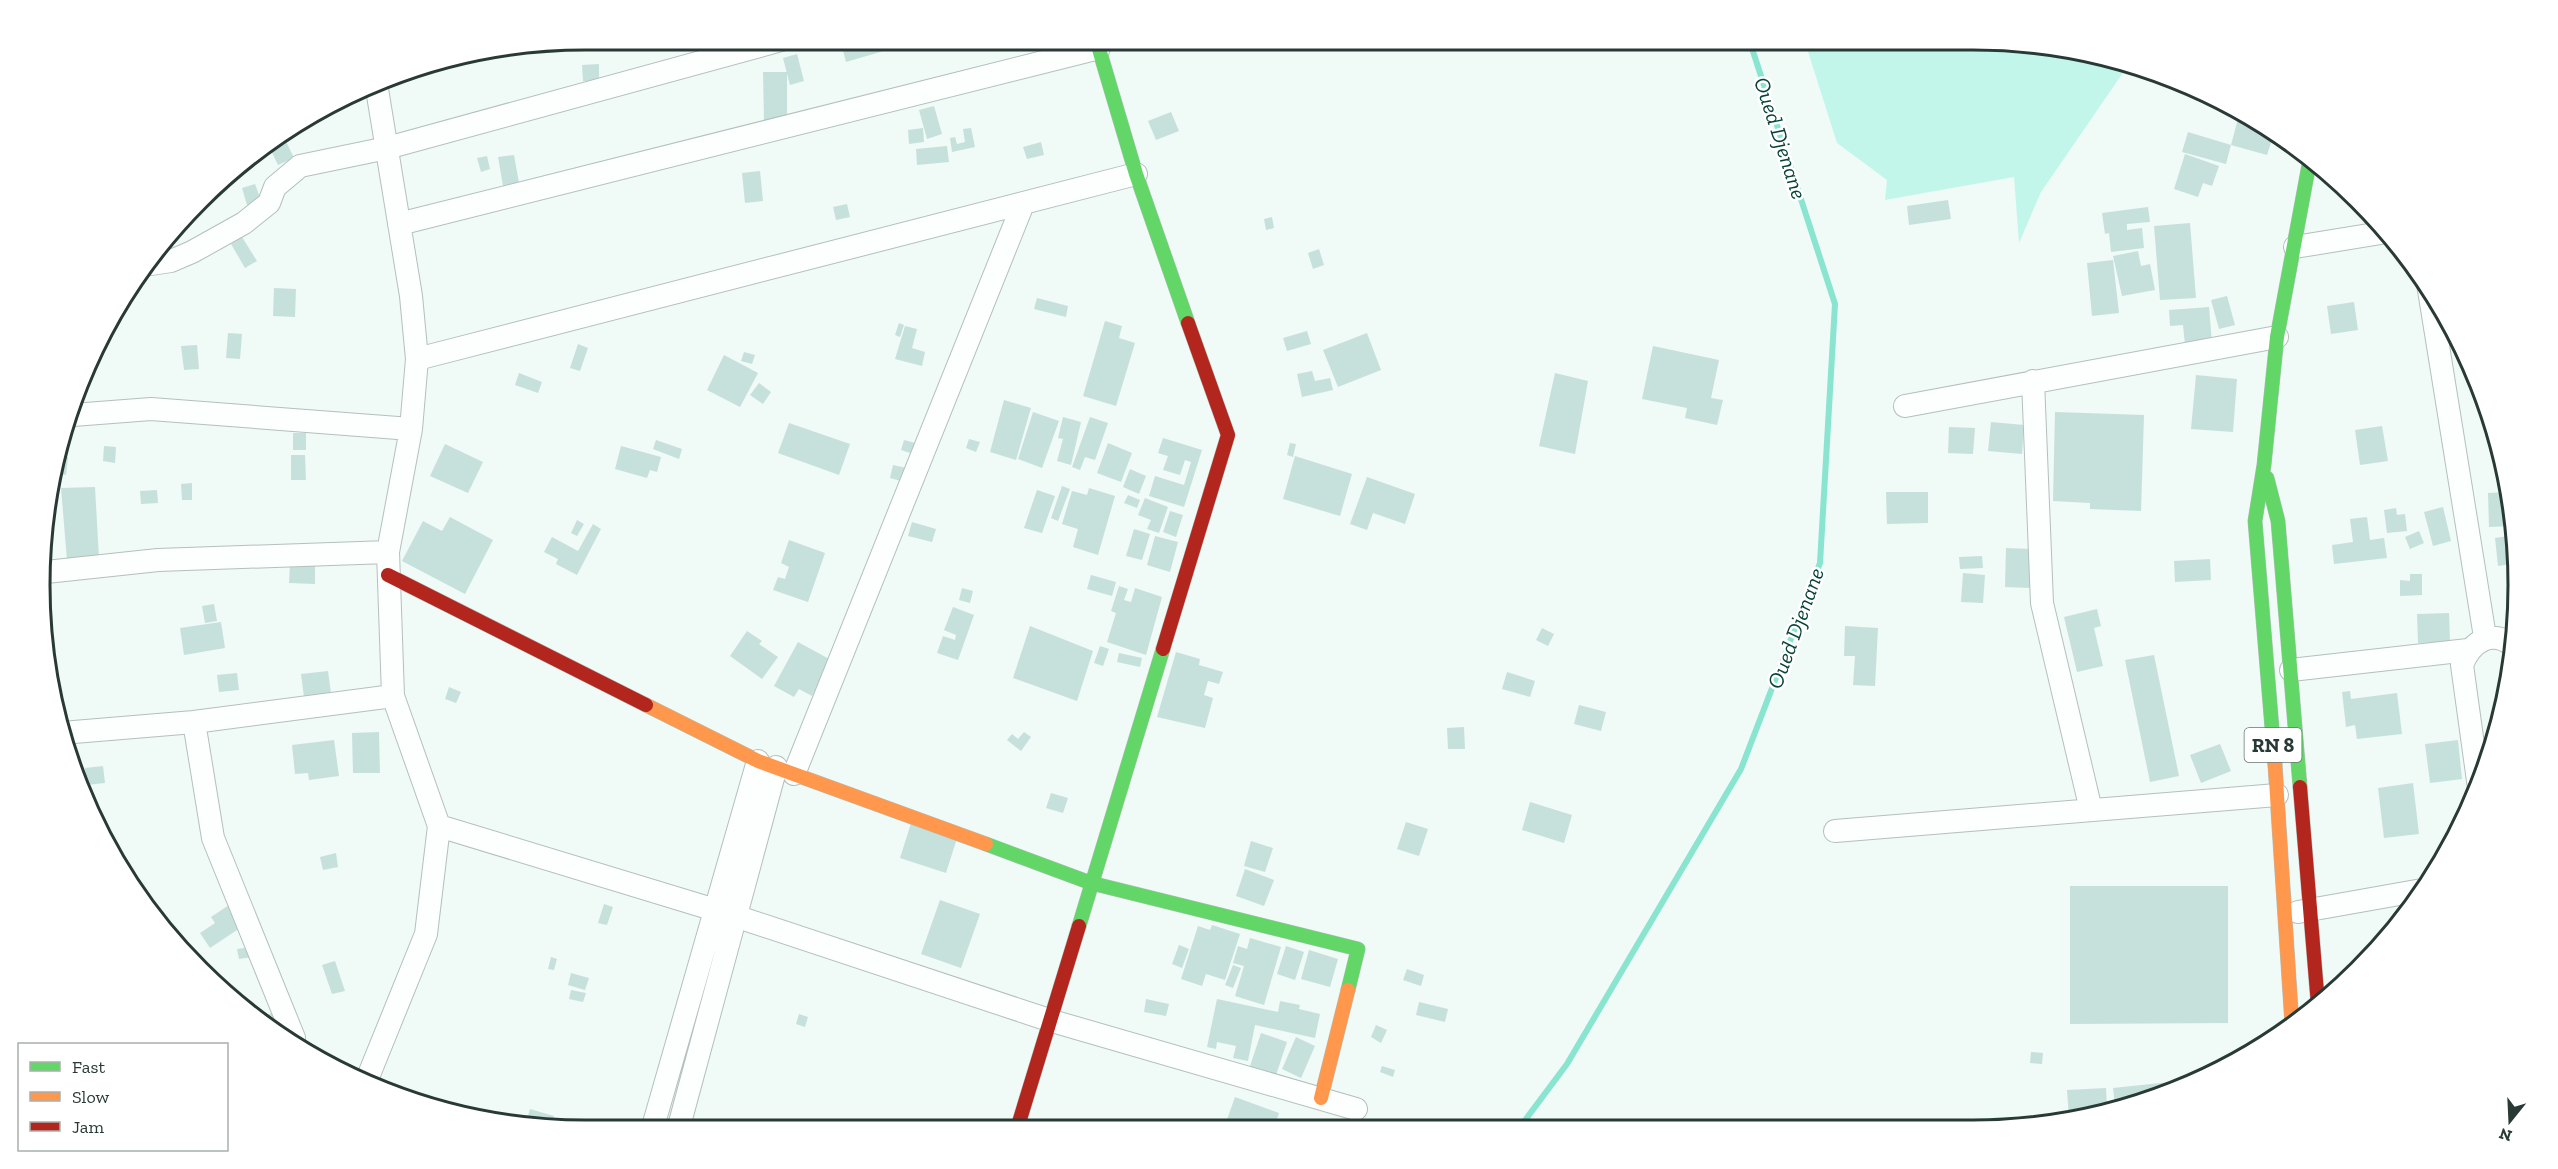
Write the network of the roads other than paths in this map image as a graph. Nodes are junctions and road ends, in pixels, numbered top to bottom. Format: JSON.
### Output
{"nodes":[{"id":1,"x":745,"y":50,"type":"edge"},
{"id":2,"x":1075,"y":50,"type":"edge"},
{"id":3,"x":1100,"y":50,"type":"edge"},
{"id":4,"x":377,"y":91,"type":"edge"},
{"id":5,"x":387,"y":148,"type":"junction"},
{"id":6,"x":2309,"y":168,"type":"edge"},
{"id":7,"x":1136,"y":174,"type":"junction"},
{"id":8,"x":1023,"y":204,"type":"junction"},
{"id":9,"x":399,"y":224,"type":"junction"},
{"id":10,"x":2377,"y":234,"type":"edge"},
{"id":11,"x":2295,"y":247,"type":"junction"},
{"id":12,"x":157,"y":263,"type":"edge"},
{"id":13,"x":2433,"y":311,"type":"edge"},
{"id":14,"x":2277,"y":337,"type":"junction"},
{"id":15,"x":417,"y":359,"type":"junction"},
{"id":16,"x":2033,"y":381,"type":"junction"},
{"id":17,"x":1905,"y":405,"type":"dead end"},
{"id":18,"x":78,"y":415,"type":"edge"},
{"id":19,"x":411,"y":429,"type":"junction"},
{"id":20,"x":2264,"y":465,"type":"junction"},
{"id":21,"x":388,"y":552,"type":"junction"},
{"id":22,"x":50,"y":572,"type":"edge"},
{"id":23,"x":388,"y":575,"type":"junction"},
{"id":24,"x":2497,"y":641,"type":"edge"},
{"id":25,"x":2291,"y":670,"type":"junction"},
{"id":26,"x":393,"y":696,"type":"junction"},
{"id":27,"x":194,"y":722,"type":"junction"},
{"id":28,"x":71,"y":732,"type":"edge"},
{"id":29,"x":2476,"y":767,"type":"edge"},
{"id":30,"x":776,"y":768,"type":"junction"},
{"id":31,"x":2277,"y":795,"type":"junction"},
{"id":32,"x":2091,"y":810,"type":"junction"},
{"id":33,"x":439,"y":826,"type":"junction"},
{"id":34,"x":1835,"y":831,"type":"dead end"},
{"id":35,"x":2305,"y":835,"type":"junction"},
{"id":36,"x":2279,"y":838,"type":"junction"},
{"id":37,"x":1091,"y":883,"type":"junction"},
{"id":38,"x":2411,"y":892,"type":"edge"},
{"id":39,"x":2311,"y":909,"type":"junction"},
{"id":40,"x":725,"y":913,"type":"junction"},
{"id":41,"x":2284,"y":914,"type":"junction"},
{"id":42,"x":2317,"y":994,"type":"edge"},
{"id":43,"x":2291,"y":1015,"type":"edge"},
{"id":44,"x":1052,"y":1021,"type":"junction"},
{"id":45,"x":292,"y":1032,"type":"edge"},
{"id":46,"x":370,"y":1074,"type":"edge"},
{"id":47,"x":1321,"y":1098,"type":"junction"},
{"id":48,"x":1356,"y":1109,"type":"dead end"},
{"id":49,"x":655,"y":1120,"type":"edge"},
{"id":50,"x":680,"y":1120,"type":"edge"},
{"id":51,"x":1020,"y":1120,"type":"edge"}],
"edges":[{"from":1,"to":5,"type":"street"},
{"from":2,"to":9,"type":"street"},
{"from":3,"to":7,"type":"street"},
{"from":4,"to":5,"type":"street"},
{"from":5,"to":9,"type":"street"},
{"from":5,"to":12,"type":"street"},
{"from":6,"to":11,"type":"street","number":"RN 8"},
{"from":7,"to":8,"type":"street"},
{"from":7,"to":37,"type":"street"},
{"from":8,"to":15,"type":"street"},
{"from":8,"to":30,"type":"street"},
{"from":9,"to":15,"type":"street"},
{"from":10,"to":11,"type":"street"},
{"from":11,"to":14,"type":"street","number":"RN 8"},
{"from":13,"to":24,"type":"street"},
{"from":14,"to":16,"type":"street"},
{"from":14,"to":20,"type":"street","number":"RN 8"},
{"from":15,"to":19,"type":"street"},
{"from":16,"to":17,"type":"street"},
{"from":16,"to":32,"type":"street"},
{"from":18,"to":19,"type":"street"},
{"from":19,"to":21,"type":"street"},
{"from":20,"to":25,"type":"street","number":"RN 8"},
{"from":20,"to":31,"type":"street","number":"RN 8"},
{"from":21,"to":22,"type":"street"},
{"from":21,"to":23,"type":"street"},
{"from":23,"to":26,"type":"street"},
{"from":23,"to":30,"type":"street"},
{"from":24,"to":25,"type":"street"},
{"from":24,"to":29,"type":"street"},
{"from":25,"to":35,"type":"street","number":"RN 8"},
{"from":26,"to":27,"type":"street"},
{"from":26,"to":33,"type":"street"},
{"from":27,"to":28,"type":"street"},
{"from":27,"to":45,"type":"street"},
{"from":30,"to":37,"type":"street"},
{"from":30,"to":40,"type":"street"},
{"from":31,"to":32,"type":"street"},
{"from":31,"to":36,"type":"street","number":"RN 8"},
{"from":32,"to":34,"type":"street"},
{"from":33,"to":40,"type":"street"},
{"from":33,"to":46,"type":"street"},
{"from":35,"to":36,"type":"street"},
{"from":35,"to":39,"type":"street","number":"RN 8"},
{"from":36,"to":41,"type":"street","number":"RN 8"},
{"from":37,"to":44,"type":"street"},
{"from":37,"to":47,"type":"street"},
{"from":38,"to":39,"type":"street"},
{"from":39,"to":41,"type":"street"},
{"from":39,"to":42,"type":"street","number":"RN 8"},
{"from":40,"to":44,"type":"street"},
{"from":40,"to":49,"type":"street"},
{"from":40,"to":50,"type":"street"},
{"from":41,"to":43,"type":"street","number":"RN 8"},
{"from":44,"to":47,"type":"street"},
{"from":44,"to":51,"type":"street"},
{"from":47,"to":48,"type":"street"}]}
